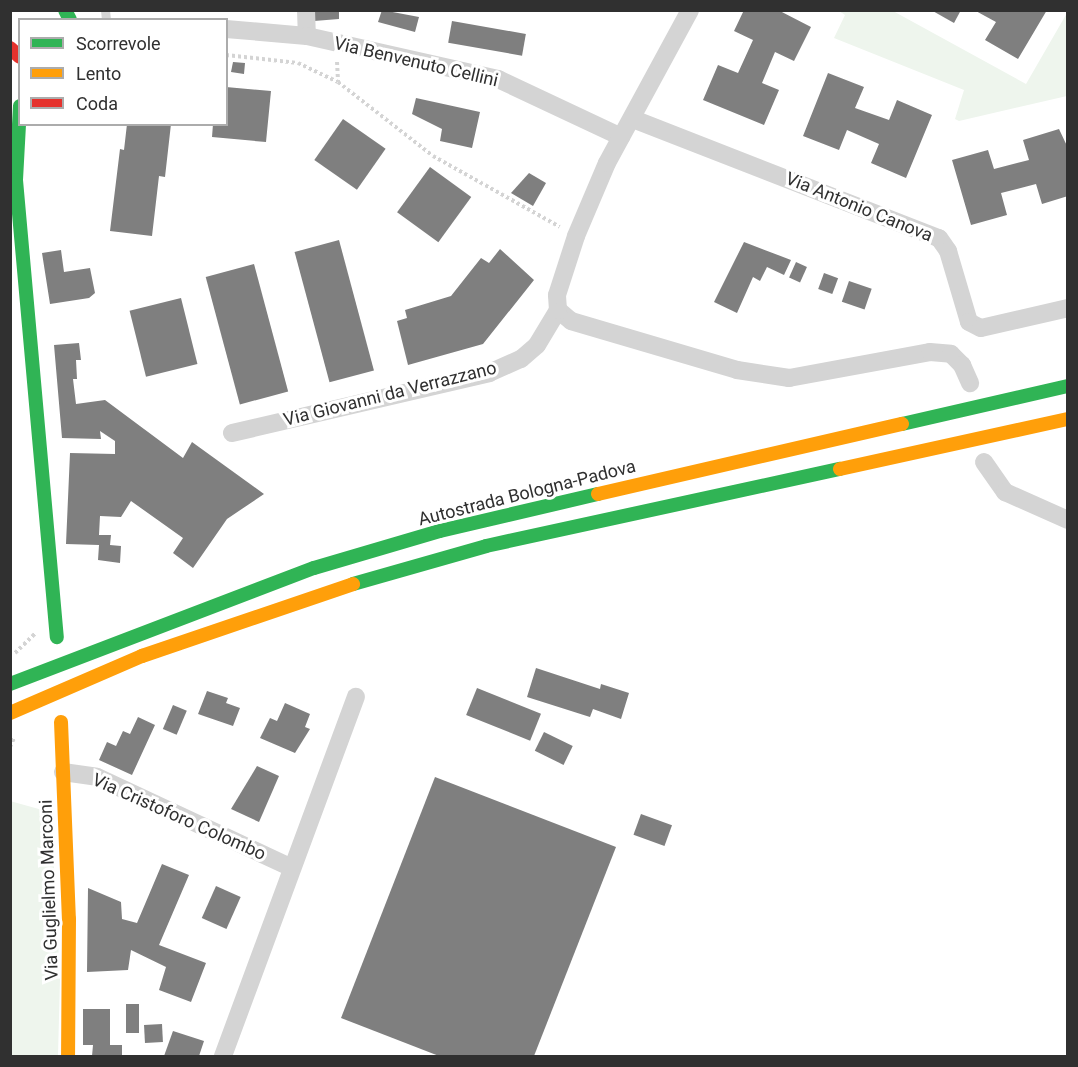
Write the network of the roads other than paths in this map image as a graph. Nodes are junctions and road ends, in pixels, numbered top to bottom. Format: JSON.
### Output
{"nodes":[{"id":1,"x":306,"y":10,"type":"edge"},
{"id":2,"x":686,"y":12,"type":"edge"},
{"id":3,"x":228,"y":29,"type":"edge"},
{"id":4,"x":307,"y":36,"type":"junction"},
{"id":5,"x":633,"y":119,"type":"junction"},
{"id":6,"x":19,"y":126,"type":"edge"},
{"id":7,"x":621,"y":137,"type":"junction"},
{"id":8,"x":1068,"y":308,"type":"edge"},
{"id":9,"x":558,"y":310,"type":"junction"},
{"id":10,"x":970,"y":383,"type":"dead end"},
{"id":11,"x":1068,"y":386,"type":"edge"},
{"id":12,"x":1068,"y":419,"type":"edge"},
{"id":13,"x":232,"y":433,"type":"dead end"},
{"id":14,"x":984,"y":462,"type":"dead end"},
{"id":15,"x":1068,"y":520,"type":"edge"},
{"id":16,"x":57,"y":637,"type":"dead end"},
{"id":17,"x":10,"y":684,"type":"edge"},
{"id":18,"x":356,"y":697,"type":"dead end"},
{"id":19,"x":10,"y":713,"type":"edge"},
{"id":20,"x":61,"y":722,"type":"dead end"},
{"id":21,"x":63,"y":772,"type":"junction"},
{"id":22,"x":292,"y":868,"type":"junction"},
{"id":23,"x":68,"y":1056,"type":"edge"},
{"id":24,"x":223,"y":1056,"type":"edge"}],
"edges":[{"from":1,"to":4,"type":"street"},
{"from":2,"to":5,"type":"street"},
{"from":3,"to":4,"type":"street","name":"Via Benvenuto Cellini"},
{"from":4,"to":7,"type":"street","name":"Via Benvenuto Cellini"},
{"from":5,"to":7,"type":"street","name":"Via Giovanni da Verrazzano"},
{"from":5,"to":8,"type":"street","name":"Via Antonio Canova"},
{"from":6,"to":16,"type":"main road"},
{"from":7,"to":9,"type":"street","name":"Via Giovanni da Verrazzano"},
{"from":9,"to":10,"type":"street"},
{"from":9,"to":13,"type":"street","name":"Via Giovanni da Verrazzano"},
{"from":11,"to":17,"type":"main road","name":"Autostrada Bologna-Padova"},
{"from":12,"to":19,"type":"main road"},
{"from":14,"to":15,"type":"street"},
{"from":18,"to":22,"type":"street"},
{"from":20,"to":21,"type":"main road","name":"Via Guglielmo Marconi"},
{"from":21,"to":22,"type":"street","name":"Via Cristoforo Colombo"},
{"from":21,"to":23,"type":"main road","name":"Via Guglielmo Marconi"},
{"from":22,"to":24,"type":"street"}]}
